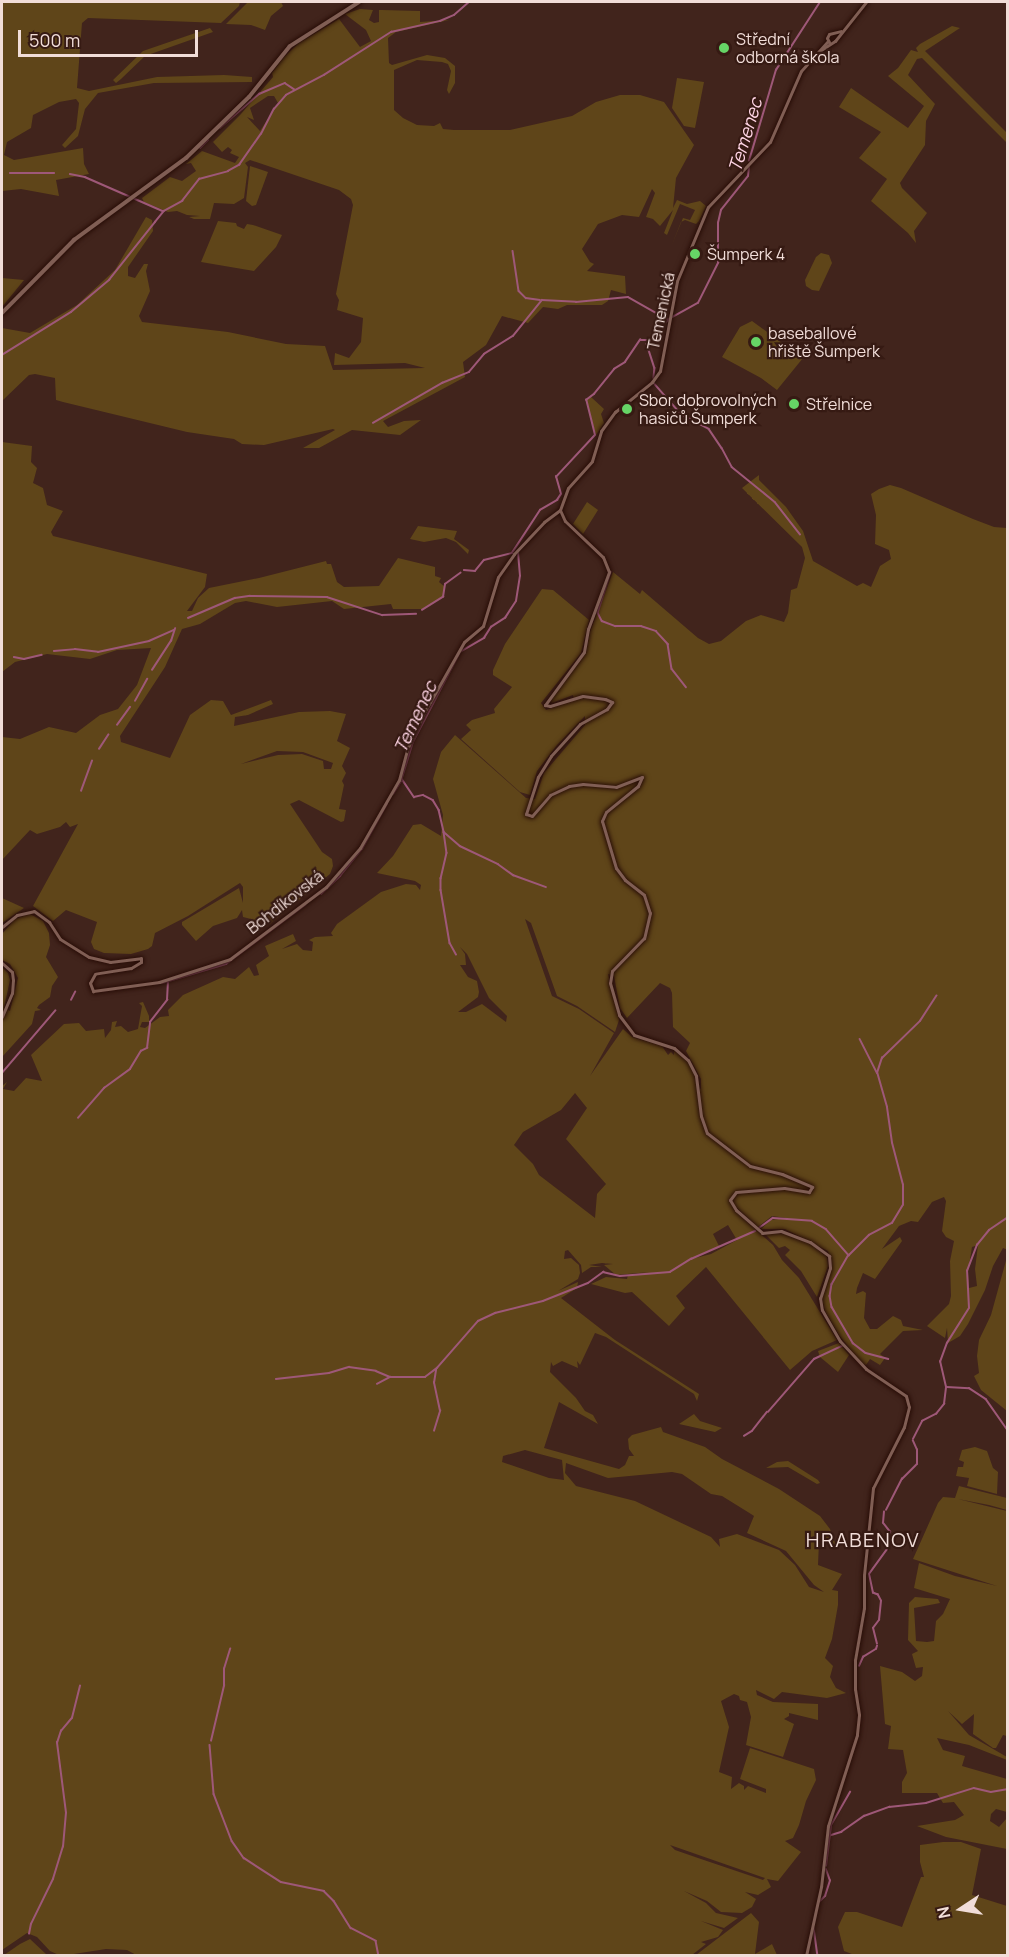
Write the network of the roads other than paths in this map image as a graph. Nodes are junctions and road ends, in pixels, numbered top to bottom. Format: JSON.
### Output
{"nodes":[{"id":1,"x":359,"y":2,"type":"edge"},
{"id":2,"x":866,"y":2,"type":"edge"},
{"id":3,"x":835,"y":36,"type":"junction"},
{"id":4,"x":829,"y":42,"type":"junction"},
{"id":5,"x":2,"y":313,"type":"edge"},
{"id":6,"x":560,"y":510,"type":"junction"},
{"id":7,"x":2,"y":927,"type":"edge"},
{"id":8,"x":2,"y":963,"type":"edge"},
{"id":9,"x":2,"y":1017,"type":"edge"},
{"id":10,"x":806,"y":1956,"type":"edge"}],
"edges":[{"from":1,"to":5,"type":"main road"},
{"from":2,"to":3,"type":"street","name":"Temenická"},
{"from":3,"to":4,"type":"street","name":"Temenická"},
{"from":3,"to":4,"type":"street","name":"Temenická"},
{"from":4,"to":6,"type":"street","name":"Temenická"},
{"from":6,"to":7,"type":"street","name":"Bohdíkovská"},
{"from":6,"to":10,"type":"street"},
{"from":8,"to":9,"type":"street"}]}
